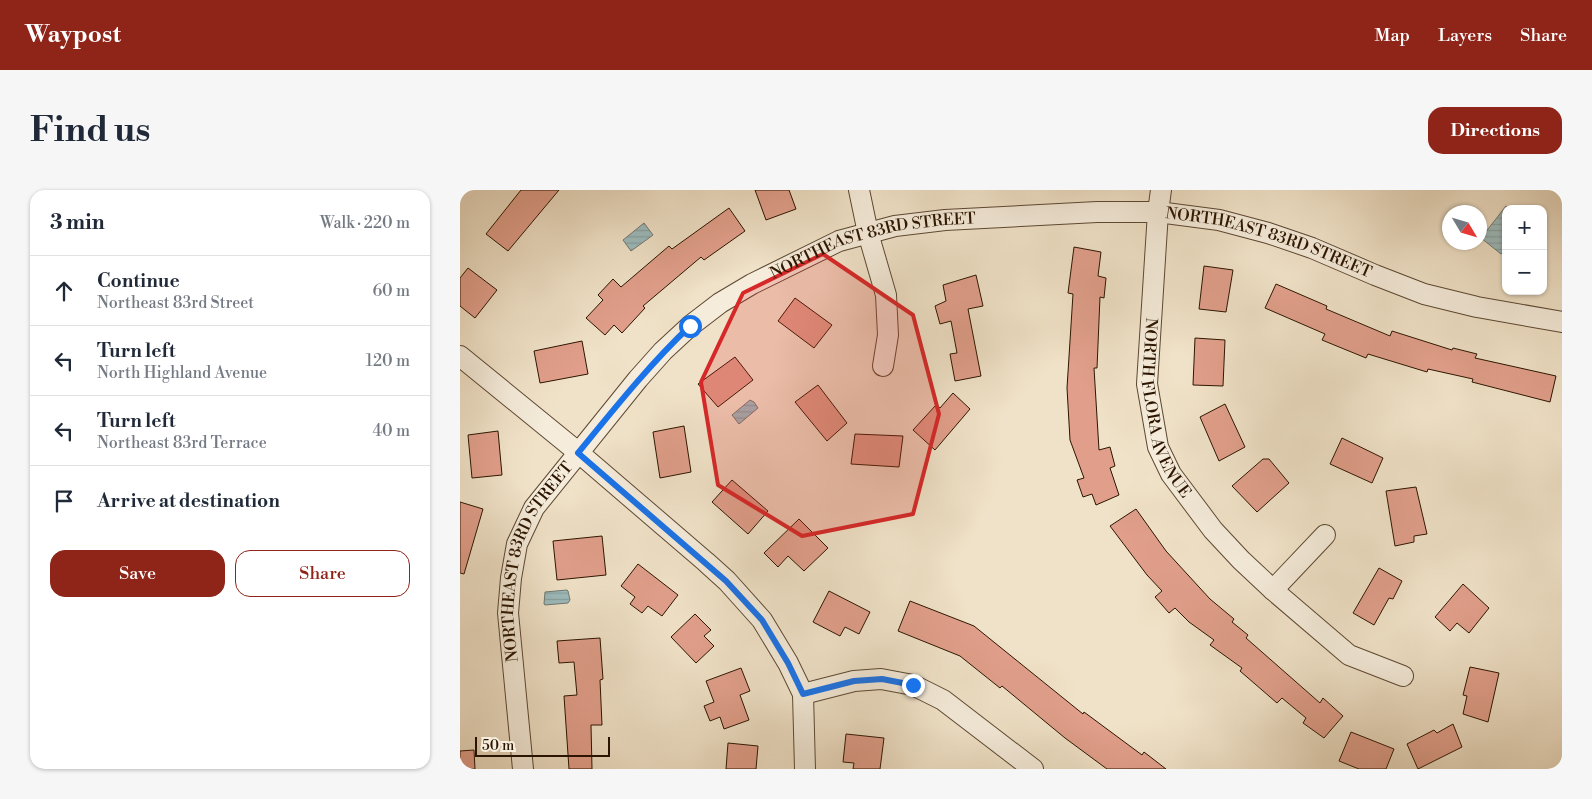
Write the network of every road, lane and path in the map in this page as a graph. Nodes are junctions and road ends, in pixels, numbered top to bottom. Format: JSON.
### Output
{"nodes":[{"id":1,"x":859,"y":190,"type":"edge"},
{"id":2,"x":1161,"y":190,"type":"edge"},
{"id":3,"x":1158,"y":212,"type":"junction"},
{"id":4,"x":868,"y":233,"type":"junction"},
{"id":5,"x":1562,"y":322,"type":"edge"},
{"id":6,"x":460,"y":356,"type":"edge"},
{"id":7,"x":883,"y":366,"type":"dead end"},
{"id":8,"x":578,"y":453,"type":"junction"},
{"id":9,"x":1325,"y":535,"type":"dead end"},
{"id":10,"x":1274,"y":590,"type":"junction"},
{"id":11,"x":1403,"y":676,"type":"dead end"},
{"id":12,"x":803,"y":694,"type":"junction"},
{"id":13,"x":523,"y":769,"type":"edge"},
{"id":14,"x":805,"y":769,"type":"edge"},
{"id":15,"x":1033,"y":769,"type":"edge"}],
"edges":[{"from":1,"to":4,"type":"street"},
{"from":2,"to":3,"type":"street","name":"NORTH FLORA AVENUE"},
{"from":3,"to":4,"type":"street","name":"NORTHEAST 83RD STREET"},
{"from":3,"to":5,"type":"street","name":"NORTHEAST 83RD STREET"},
{"from":3,"to":10,"type":"street","name":"NORTH FLORA AVENUE"},
{"from":4,"to":7,"type":"street"},
{"from":4,"to":8,"type":"street","name":"NORTHEAST 83RD STREET"},
{"from":6,"to":8,"type":"street"},
{"from":8,"to":12,"type":"street"},
{"from":8,"to":13,"type":"street","name":"NORTHEAST 83RD STREET"},
{"from":9,"to":10,"type":"street"},
{"from":10,"to":11,"type":"street","name":"NORTH FLORA AVENUE"},
{"from":12,"to":14,"type":"street"},
{"from":12,"to":15,"type":"street"}]}
